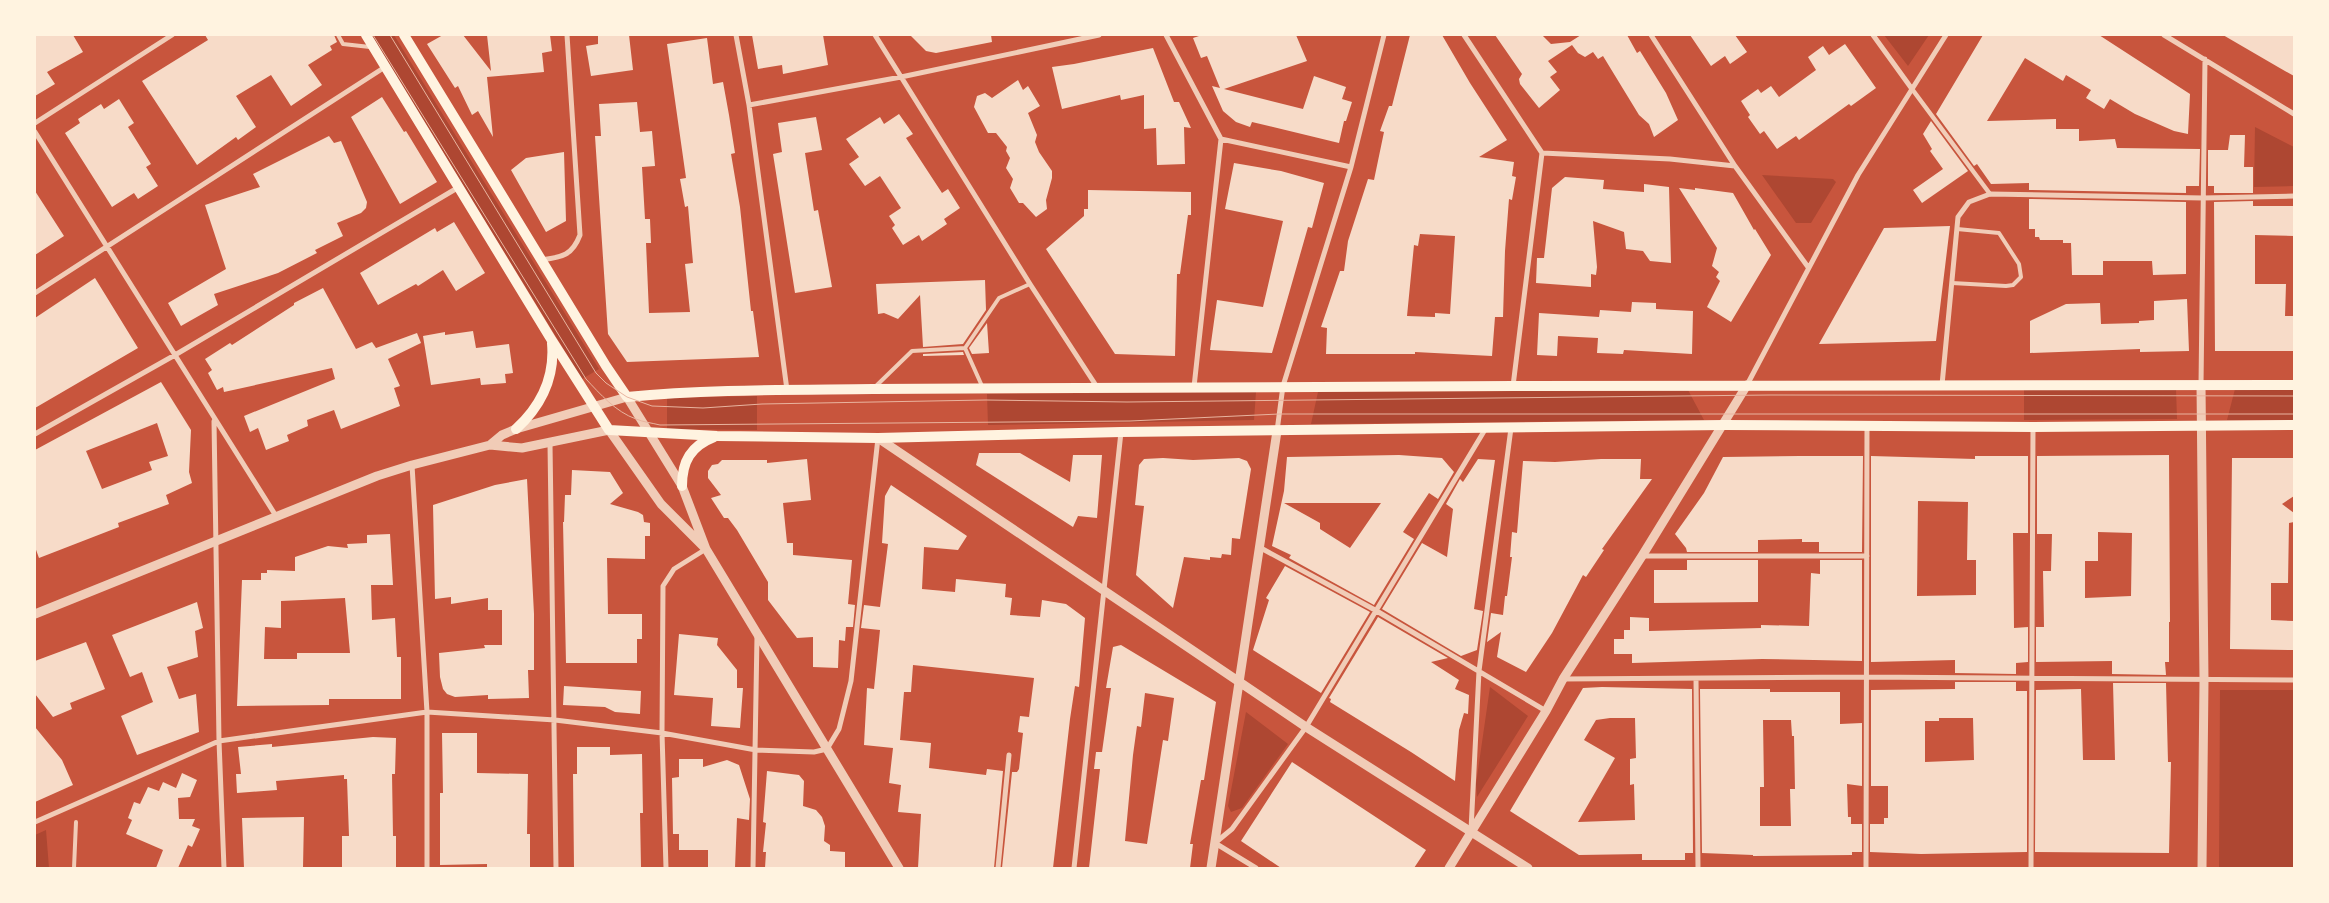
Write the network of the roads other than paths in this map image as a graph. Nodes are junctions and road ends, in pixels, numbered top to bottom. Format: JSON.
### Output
{"nodes":[{"id":1,"x":172,"y":35,"type":"edge"},
{"id":2,"x":338,"y":35,"type":"edge"},
{"id":3,"x":366,"y":35,"type":"edge"},
{"id":4,"x":404,"y":35,"type":"edge"},
{"id":5,"x":567,"y":35,"type":"edge"},
{"id":6,"x":736,"y":35,"type":"edge"},
{"id":7,"x":875,"y":35,"type":"edge"},
{"id":8,"x":1098,"y":35,"type":"edge"},
{"id":9,"x":1166,"y":35,"type":"edge"},
{"id":10,"x":1384,"y":35,"type":"edge"},
{"id":11,"x":1464,"y":35,"type":"edge"},
{"id":12,"x":1651,"y":35,"type":"edge"},
{"id":13,"x":1873,"y":35,"type":"edge"},
{"id":14,"x":1946,"y":35,"type":"edge"},
{"id":15,"x":2164,"y":35,"type":"edge"},
{"id":16,"x":374,"y":47,"type":"junction"},
{"id":17,"x":2205,"y":59,"type":"junction"},
{"id":18,"x":385,"y":66,"type":"junction"},
{"id":19,"x":901,"y":77,"type":"junction"},
{"id":20,"x":1912,"y":89,"type":"junction"},
{"id":21,"x":749,"y":106,"type":"junction"},
{"id":22,"x":2294,"y":114,"type":"edge"},
{"id":23,"x":35,"y":122,"type":"edge"},
{"id":24,"x":35,"y":132,"type":"edge"},
{"id":25,"x":1221,"y":139,"type":"junction"},
{"id":26,"x":1542,"y":153,"type":"junction"},
{"id":27,"x":1736,"y":166,"type":"junction"},
{"id":28,"x":1351,"y":167,"type":"junction"},
{"id":29,"x":459,"y":188,"type":"junction"},
{"id":30,"x":1990,"y":194,"type":"junction"},
{"id":31,"x":2294,"y":196,"type":"edge"},
{"id":32,"x":2203,"y":198,"type":"junction"},
{"id":33,"x":1957,"y":229,"type":"junction"},
{"id":34,"x":107,"y":245,"type":"junction"},
{"id":35,"x":541,"y":260,"type":"junction"},
{"id":36,"x":1808,"y":267,"type":"junction"},
{"id":37,"x":1952,"y":283,"type":"junction"},
{"id":38,"x":1030,"y":284,"type":"junction"},
{"id":39,"x":35,"y":293,"type":"edge"},
{"id":40,"x":552,"y":339,"type":"junction"},
{"id":41,"x":965,"y":348,"type":"junction"},
{"id":42,"x":175,"y":355,"type":"junction"},
{"id":43,"x":1942,"y":385,"type":"junction"},
{"id":44,"x":2201,"y":385,"type":"junction"},
{"id":45,"x":2294,"y":385,"type":"edge"},
{"id":46,"x":1283,"y":386,"type":"junction"},
{"id":47,"x":1513,"y":386,"type":"junction"},
{"id":48,"x":1747,"y":386,"type":"junction"},
{"id":49,"x":1194,"y":387,"type":"junction"},
{"id":50,"x":983,"y":388,"type":"junction"},
{"id":51,"x":1097,"y":388,"type":"junction"},
{"id":52,"x":873,"y":389,"type":"junction"},
{"id":53,"x":787,"y":390,"type":"junction"},
{"id":54,"x":627,"y":397,"type":"junction"},
{"id":55,"x":593,"y":406,"type":"junction"},
{"id":56,"x":214,"y":419,"type":"junction"},
{"id":57,"x":1724,"y":425,"type":"junction"},
{"id":58,"x":1867,"y":425,"type":"junction"},
{"id":59,"x":2202,"y":425,"type":"junction"},
{"id":60,"x":2294,"y":425,"type":"edge"},
{"id":61,"x":2033,"y":427,"type":"junction"},
{"id":62,"x":1486,"y":428,"type":"junction"},
{"id":63,"x":1511,"y":428,"type":"junction"},
{"id":64,"x":516,"y":429,"type":"junction"},
{"id":65,"x":609,"y":430,"type":"junction"},
{"id":66,"x":1277,"y":431,"type":"junction"},
{"id":67,"x":650,"y":432,"type":"junction"},
{"id":68,"x":1121,"y":432,"type":"junction"},
{"id":69,"x":35,"y":434,"type":"edge"},
{"id":70,"x":717,"y":436,"type":"junction"},
{"id":71,"x":878,"y":438,"type":"junction"},
{"id":72,"x":550,"y":444,"type":"junction"},
{"id":73,"x":490,"y":445,"type":"junction"},
{"id":74,"x":412,"y":465,"type":"junction"},
{"id":75,"x":682,"y":486,"type":"junction"},
{"id":76,"x":276,"y":516,"type":"junction"},
{"id":77,"x":215,"y":542,"type":"junction"},
{"id":78,"x":1260,"y":547,"type":"junction"},
{"id":79,"x":706,"y":549,"type":"junction"},
{"id":80,"x":1642,"y":556,"type":"junction"},
{"id":81,"x":1867,"y":556,"type":"junction"},
{"id":82,"x":1103,"y":590,"type":"junction"},
{"id":83,"x":1375,"y":610,"type":"junction"},
{"id":84,"x":35,"y":614,"type":"edge"},
{"id":85,"x":757,"y":632,"type":"junction"},
{"id":86,"x":1479,"y":670,"type":"junction"},
{"id":87,"x":1866,"y":677,"type":"junction"},
{"id":88,"x":2032,"y":678,"type":"junction"},
{"id":89,"x":1563,"y":679,"type":"junction"},
{"id":90,"x":1696,"y":679,"type":"junction"},
{"id":91,"x":2204,"y":680,"type":"junction"},
{"id":92,"x":2294,"y":680,"type":"edge"},
{"id":93,"x":1239,"y":682,"type":"junction"},
{"id":94,"x":1546,"y":711,"type":"junction"},
{"id":95,"x":427,"y":712,"type":"junction"},
{"id":96,"x":555,"y":720,"type":"junction"},
{"id":97,"x":1306,"y":727,"type":"junction"},
{"id":98,"x":662,"y":733,"type":"junction"},
{"id":99,"x":219,"y":741,"type":"junction"},
{"id":100,"x":827,"y":749,"type":"junction"},
{"id":101,"x":756,"y":750,"type":"junction"},
{"id":102,"x":1009,"y":755,"type":"dead end"},
{"id":103,"x":35,"y":822,"type":"edge"},
{"id":104,"x":76,"y":822,"type":"dead end"},
{"id":105,"x":1471,"y":832,"type":"junction"},
{"id":106,"x":1215,"y":843,"type":"junction"},
{"id":107,"x":74,"y":868,"type":"edge"},
{"id":108,"x":224,"y":868,"type":"edge"},
{"id":109,"x":427,"y":868,"type":"edge"},
{"id":110,"x":556,"y":868,"type":"edge"},
{"id":111,"x":666,"y":868,"type":"edge"},
{"id":112,"x":753,"y":868,"type":"edge"},
{"id":113,"x":899,"y":868,"type":"edge"},
{"id":114,"x":998,"y":868,"type":"edge"},
{"id":115,"x":1074,"y":868,"type":"edge"},
{"id":116,"x":1211,"y":868,"type":"edge"},
{"id":117,"x":1256,"y":868,"type":"edge"},
{"id":118,"x":1449,"y":868,"type":"edge"},
{"id":119,"x":1528,"y":868,"type":"edge"},
{"id":120,"x":1698,"y":868,"type":"edge"},
{"id":121,"x":1866,"y":868,"type":"edge"},
{"id":122,"x":2031,"y":868,"type":"edge"},
{"id":123,"x":2202,"y":868,"type":"edge"}],
"edges":[{"from":1,"to":23,"type":"street"},
{"from":2,"to":16,"type":"lane"},
{"from":3,"to":16,"type":"main road"},
{"from":4,"to":35,"type":"main road"},
{"from":5,"to":35,"type":"street"},
{"from":6,"to":21,"type":"street"},
{"from":7,"to":19,"type":"street"},
{"from":8,"to":19,"type":"street"},
{"from":9,"to":25,"type":"street"},
{"from":10,"to":28,"type":"street"},
{"from":11,"to":26,"type":"street"},
{"from":12,"to":27,"type":"street"},
{"from":13,"to":20,"type":"street"},
{"from":14,"to":20,"type":"street"},
{"from":15,"to":17,"type":"street"},
{"from":16,"to":18,"type":"main road"},
{"from":17,"to":22,"type":"street"},
{"from":17,"to":32,"type":"street"},
{"from":18,"to":29,"type":"main road"},
{"from":18,"to":34,"type":"street"},
{"from":19,"to":21,"type":"street"},
{"from":19,"to":38,"type":"street"},
{"from":20,"to":30,"type":"street"},
{"from":20,"to":36,"type":"street"},
{"from":21,"to":53,"type":"street"},
{"from":24,"to":34,"type":"street"},
{"from":25,"to":28,"type":"street"},
{"from":25,"to":49,"type":"street"},
{"from":26,"to":27,"type":"street"},
{"from":26,"to":47,"type":"street"},
{"from":27,"to":36,"type":"street"},
{"from":28,"to":46,"type":"street"},
{"from":29,"to":40,"type":"main road"},
{"from":29,"to":42,"type":"street"},
{"from":30,"to":32,"type":"street"},
{"from":30,"to":33,"type":"street"},
{"from":31,"to":32,"type":"street"},
{"from":32,"to":44,"type":"street"},
{"from":33,"to":37,"type":"street"},
{"from":33,"to":37,"type":"lane"},
{"from":34,"to":39,"type":"street"},
{"from":34,"to":42,"type":"street"},
{"from":35,"to":54,"type":"main road"},
{"from":36,"to":48,"type":"street"},
{"from":37,"to":43,"type":"street"},
{"from":38,"to":41,"type":"lane"},
{"from":38,"to":51,"type":"street"},
{"from":40,"to":55,"type":"main road"},
{"from":40,"to":64,"type":"main road"},
{"from":41,"to":50,"type":"lane"},
{"from":41,"to":52,"type":"lane"},
{"from":42,"to":56,"type":"street"},
{"from":42,"to":69,"type":"street"},
{"from":43,"to":44,"type":"main road"},
{"from":43,"to":48,"type":"main road"},
{"from":44,"to":45,"type":"main road"},
{"from":44,"to":59,"type":"street"},
{"from":46,"to":47,"type":"main road"},
{"from":46,"to":49,"type":"main road"},
{"from":46,"to":66,"type":"street"},
{"from":47,"to":48,"type":"main road"},
{"from":48,"to":57,"type":"street"},
{"from":49,"to":51,"type":"main road"},
{"from":50,"to":51,"type":"main road"},
{"from":50,"to":52,"type":"main road"},
{"from":52,"to":53,"type":"main road"},
{"from":53,"to":54,"type":"main road"},
{"from":54,"to":55,"type":"street"},
{"from":54,"to":67,"type":"street"},
{"from":55,"to":64,"type":"street"},
{"from":55,"to":65,"type":"main road"},
{"from":56,"to":76,"type":"street"},
{"from":56,"to":77,"type":"street"},
{"from":57,"to":58,"type":"main road"},
{"from":57,"to":63,"type":"main road"},
{"from":57,"to":80,"type":"street"},
{"from":58,"to":61,"type":"main road"},
{"from":58,"to":81,"type":"street"},
{"from":59,"to":60,"type":"main road"},
{"from":59,"to":61,"type":"main road"},
{"from":59,"to":91,"type":"street"},
{"from":61,"to":88,"type":"street"},
{"from":62,"to":63,"type":"main road"},
{"from":62,"to":66,"type":"main road"},
{"from":62,"to":83,"type":"street"},
{"from":63,"to":86,"type":"street"},
{"from":64,"to":73,"type":"street"},
{"from":65,"to":67,"type":"main road"},
{"from":65,"to":72,"type":"street"},
{"from":65,"to":79,"type":"street"},
{"from":66,"to":68,"type":"main road"},
{"from":66,"to":78,"type":"street"},
{"from":67,"to":70,"type":"main road"},
{"from":67,"to":75,"type":"street"},
{"from":68,"to":71,"type":"main road"},
{"from":68,"to":82,"type":"street"},
{"from":70,"to":71,"type":"main road"},
{"from":70,"to":75,"type":"main road"},
{"from":71,"to":82,"type":"street"},
{"from":71,"to":100,"type":"street"},
{"from":72,"to":73,"type":"street"},
{"from":72,"to":96,"type":"street"},
{"from":73,"to":74,"type":"street"},
{"from":74,"to":76,"type":"street"},
{"from":74,"to":95,"type":"street"},
{"from":75,"to":79,"type":"street"},
{"from":76,"to":77,"type":"street"},
{"from":77,"to":84,"type":"street"},
{"from":77,"to":99,"type":"street"},
{"from":78,"to":83,"type":"street"},
{"from":78,"to":93,"type":"street"},
{"from":79,"to":85,"type":"street"},
{"from":79,"to":98,"type":"street"},
{"from":80,"to":81,"type":"street"},
{"from":80,"to":89,"type":"street"},
{"from":81,"to":87,"type":"street"},
{"from":82,"to":93,"type":"street"},
{"from":82,"to":115,"type":"street"},
{"from":83,"to":86,"type":"street"},
{"from":83,"to":97,"type":"street"},
{"from":85,"to":100,"type":"street"},
{"from":85,"to":101,"type":"street"},
{"from":86,"to":94,"type":"street"},
{"from":86,"to":105,"type":"street"},
{"from":87,"to":88,"type":"street"},
{"from":87,"to":90,"type":"street"},
{"from":87,"to":121,"type":"street"},
{"from":88,"to":91,"type":"street"},
{"from":88,"to":122,"type":"street"},
{"from":89,"to":90,"type":"street"},
{"from":89,"to":94,"type":"street"},
{"from":90,"to":120,"type":"street"},
{"from":91,"to":92,"type":"street"},
{"from":91,"to":123,"type":"street"},
{"from":93,"to":97,"type":"street"},
{"from":93,"to":106,"type":"street"},
{"from":94,"to":105,"type":"street"},
{"from":95,"to":96,"type":"street"},
{"from":95,"to":99,"type":"street"},
{"from":95,"to":109,"type":"street"},
{"from":96,"to":98,"type":"street"},
{"from":96,"to":110,"type":"street"},
{"from":97,"to":105,"type":"street"},
{"from":97,"to":106,"type":"street"},
{"from":98,"to":101,"type":"street"},
{"from":98,"to":111,"type":"street"},
{"from":99,"to":103,"type":"street"},
{"from":99,"to":108,"type":"street"},
{"from":100,"to":101,"type":"street"},
{"from":100,"to":113,"type":"street"},
{"from":101,"to":112,"type":"street"},
{"from":102,"to":114,"type":"street"},
{"from":104,"to":107,"type":"lane"},
{"from":105,"to":118,"type":"street"},
{"from":105,"to":119,"type":"street"},
{"from":106,"to":116,"type":"street"},
{"from":106,"to":117,"type":"street"}]}
